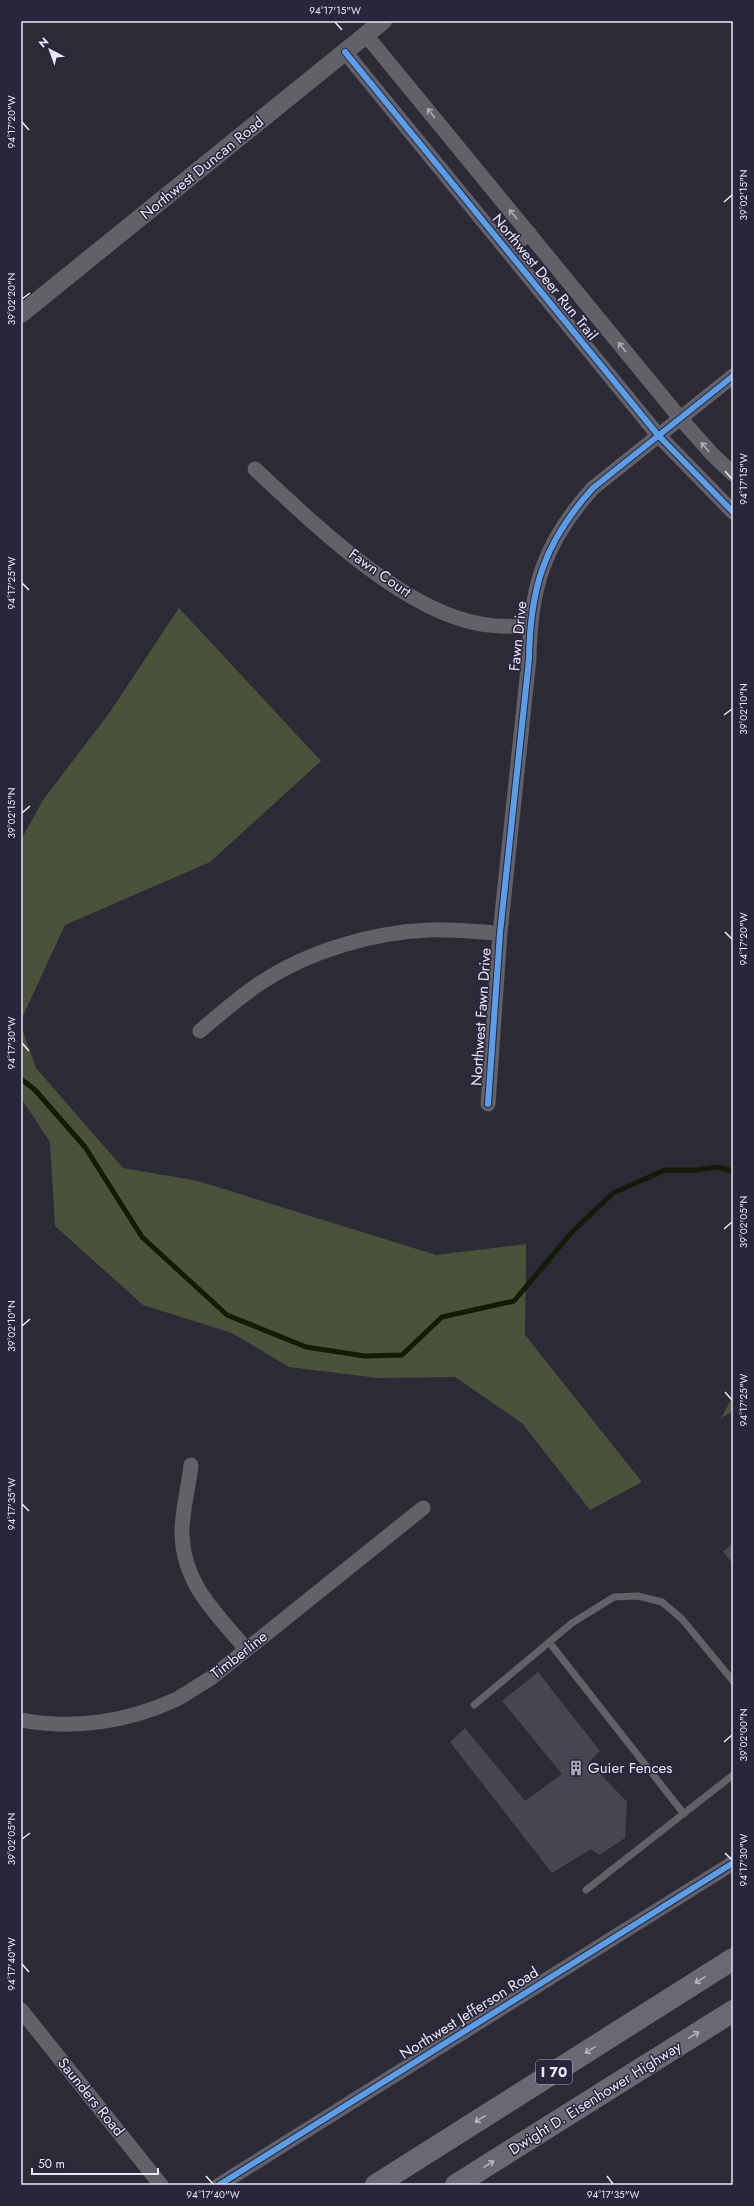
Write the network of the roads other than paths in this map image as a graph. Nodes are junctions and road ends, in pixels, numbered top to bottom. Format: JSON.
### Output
{"nodes":[{"id":1,"x":383,"y":21,"type":"edge"},
{"id":2,"x":366,"y":35,"type":"junction"},
{"id":3,"x":345,"y":52,"type":"junction"},
{"id":4,"x":529,"y":233,"type":"junction"},
{"id":5,"x":508,"y":251,"type":"junction"},
{"id":6,"x":21,"y":314,"type":"edge"},
{"id":7,"x":733,"y":376,"type":"edge"},
{"id":8,"x":680,"y":418,"type":"junction"},
{"id":9,"x":658,"y":436,"type":"junction"},
{"id":10,"x":255,"y":469,"type":"dead end"},
{"id":11,"x":733,"y":474,"type":"edge"},
{"id":12,"x":733,"y":512,"type":"edge"},
{"id":13,"x":529,"y":626,"type":"junction"},
{"id":14,"x":500,"y":932,"type":"junction"},
{"id":15,"x":200,"y":1031,"type":"dead end"},
{"id":16,"x":488,"y":1104,"type":"dead end"},
{"id":17,"x":192,"y":1465,"type":"dead end"},
{"id":18,"x":423,"y":1508,"type":"dead end"},
{"id":19,"x":549,"y":1642,"type":"junction"},
{"id":20,"x":246,"y":1649,"type":"junction"},
{"id":21,"x":733,"y":1682,"type":"edge"},
{"id":22,"x":474,"y":1705,"type":"dead end"},
{"id":23,"x":21,"y":1720,"type":"edge"},
{"id":24,"x":733,"y":1775,"type":"edge"},
{"id":25,"x":684,"y":1814,"type":"junction"},
{"id":26,"x":733,"y":1863,"type":"edge"},
{"id":27,"x":586,"y":1890,"type":"dead end"},
{"id":28,"x":733,"y":1960,"type":"edge"},
{"id":29,"x":21,"y":2010,"type":"edge"},
{"id":30,"x":733,"y":2011,"type":"edge"},
{"id":31,"x":161,"y":2185,"type":"edge"},
{"id":32,"x":219,"y":2185,"type":"edge"},
{"id":33,"x":376,"y":2185,"type":"edge"},
{"id":34,"x":456,"y":2185,"type":"edge"}],
"edges":[{"from":1,"to":2,"type":"street","name":"Northwest Duncan Road"},
{"from":2,"to":3,"type":"street","name":"Northwest Duncan Road"},
{"from":4,"to":2,"type":"street","name":"Northwest Deer Run Trail","one_way":true},
{"from":3,"to":5,"type":"street","name":"Northwest Deer Run Trail"},
{"from":3,"to":6,"type":"street","name":"Northwest Duncan Road"},
{"from":4,"to":5,"type":"street"},
{"from":8,"to":4,"type":"street","name":"Northwest Deer Run Trail","one_way":true},
{"from":5,"to":9,"type":"street","name":"Northwest Deer Run Trail"},
{"from":7,"to":8,"type":"street","name":"Fawn Drive"},
{"from":8,"to":9,"type":"street","name":"Fawn Drive"},
{"from":11,"to":8,"type":"street","name":"Northwest Deer Run Trail","one_way":true},
{"from":9,"to":12,"type":"street","name":"Northwest Deer Run Trail"},
{"from":9,"to":13,"type":"street","name":"Fawn Drive"},
{"from":10,"to":13,"type":"street","name":"Fawn Court"},
{"from":13,"to":14,"type":"street","name":"Fawn Drive"},
{"from":14,"to":15,"type":"street"},
{"from":14,"to":16,"type":"street","name":"Northwest Fawn Drive"},
{"from":17,"to":20,"type":"street"},
{"from":18,"to":20,"type":"street","name":"Timberline"},
{"from":19,"to":21,"type":"lane"},
{"from":19,"to":22,"type":"lane"},
{"from":19,"to":25,"type":"lane"},
{"from":20,"to":23,"type":"street","name":"Timberline"},
{"from":24,"to":25,"type":"lane"},
{"from":25,"to":27,"type":"lane"},
{"from":26,"to":32,"type":"street","name":"Northwest Jefferson Road"},
{"from":28,"to":33,"type":"highway","number":"I 70","one_way":true},
{"from":29,"to":31,"type":"street","name":"Saunders Road"},
{"from":34,"to":30,"type":"highway","name":"Dwight D. Eisenhower Highway","one_way":true}]}
